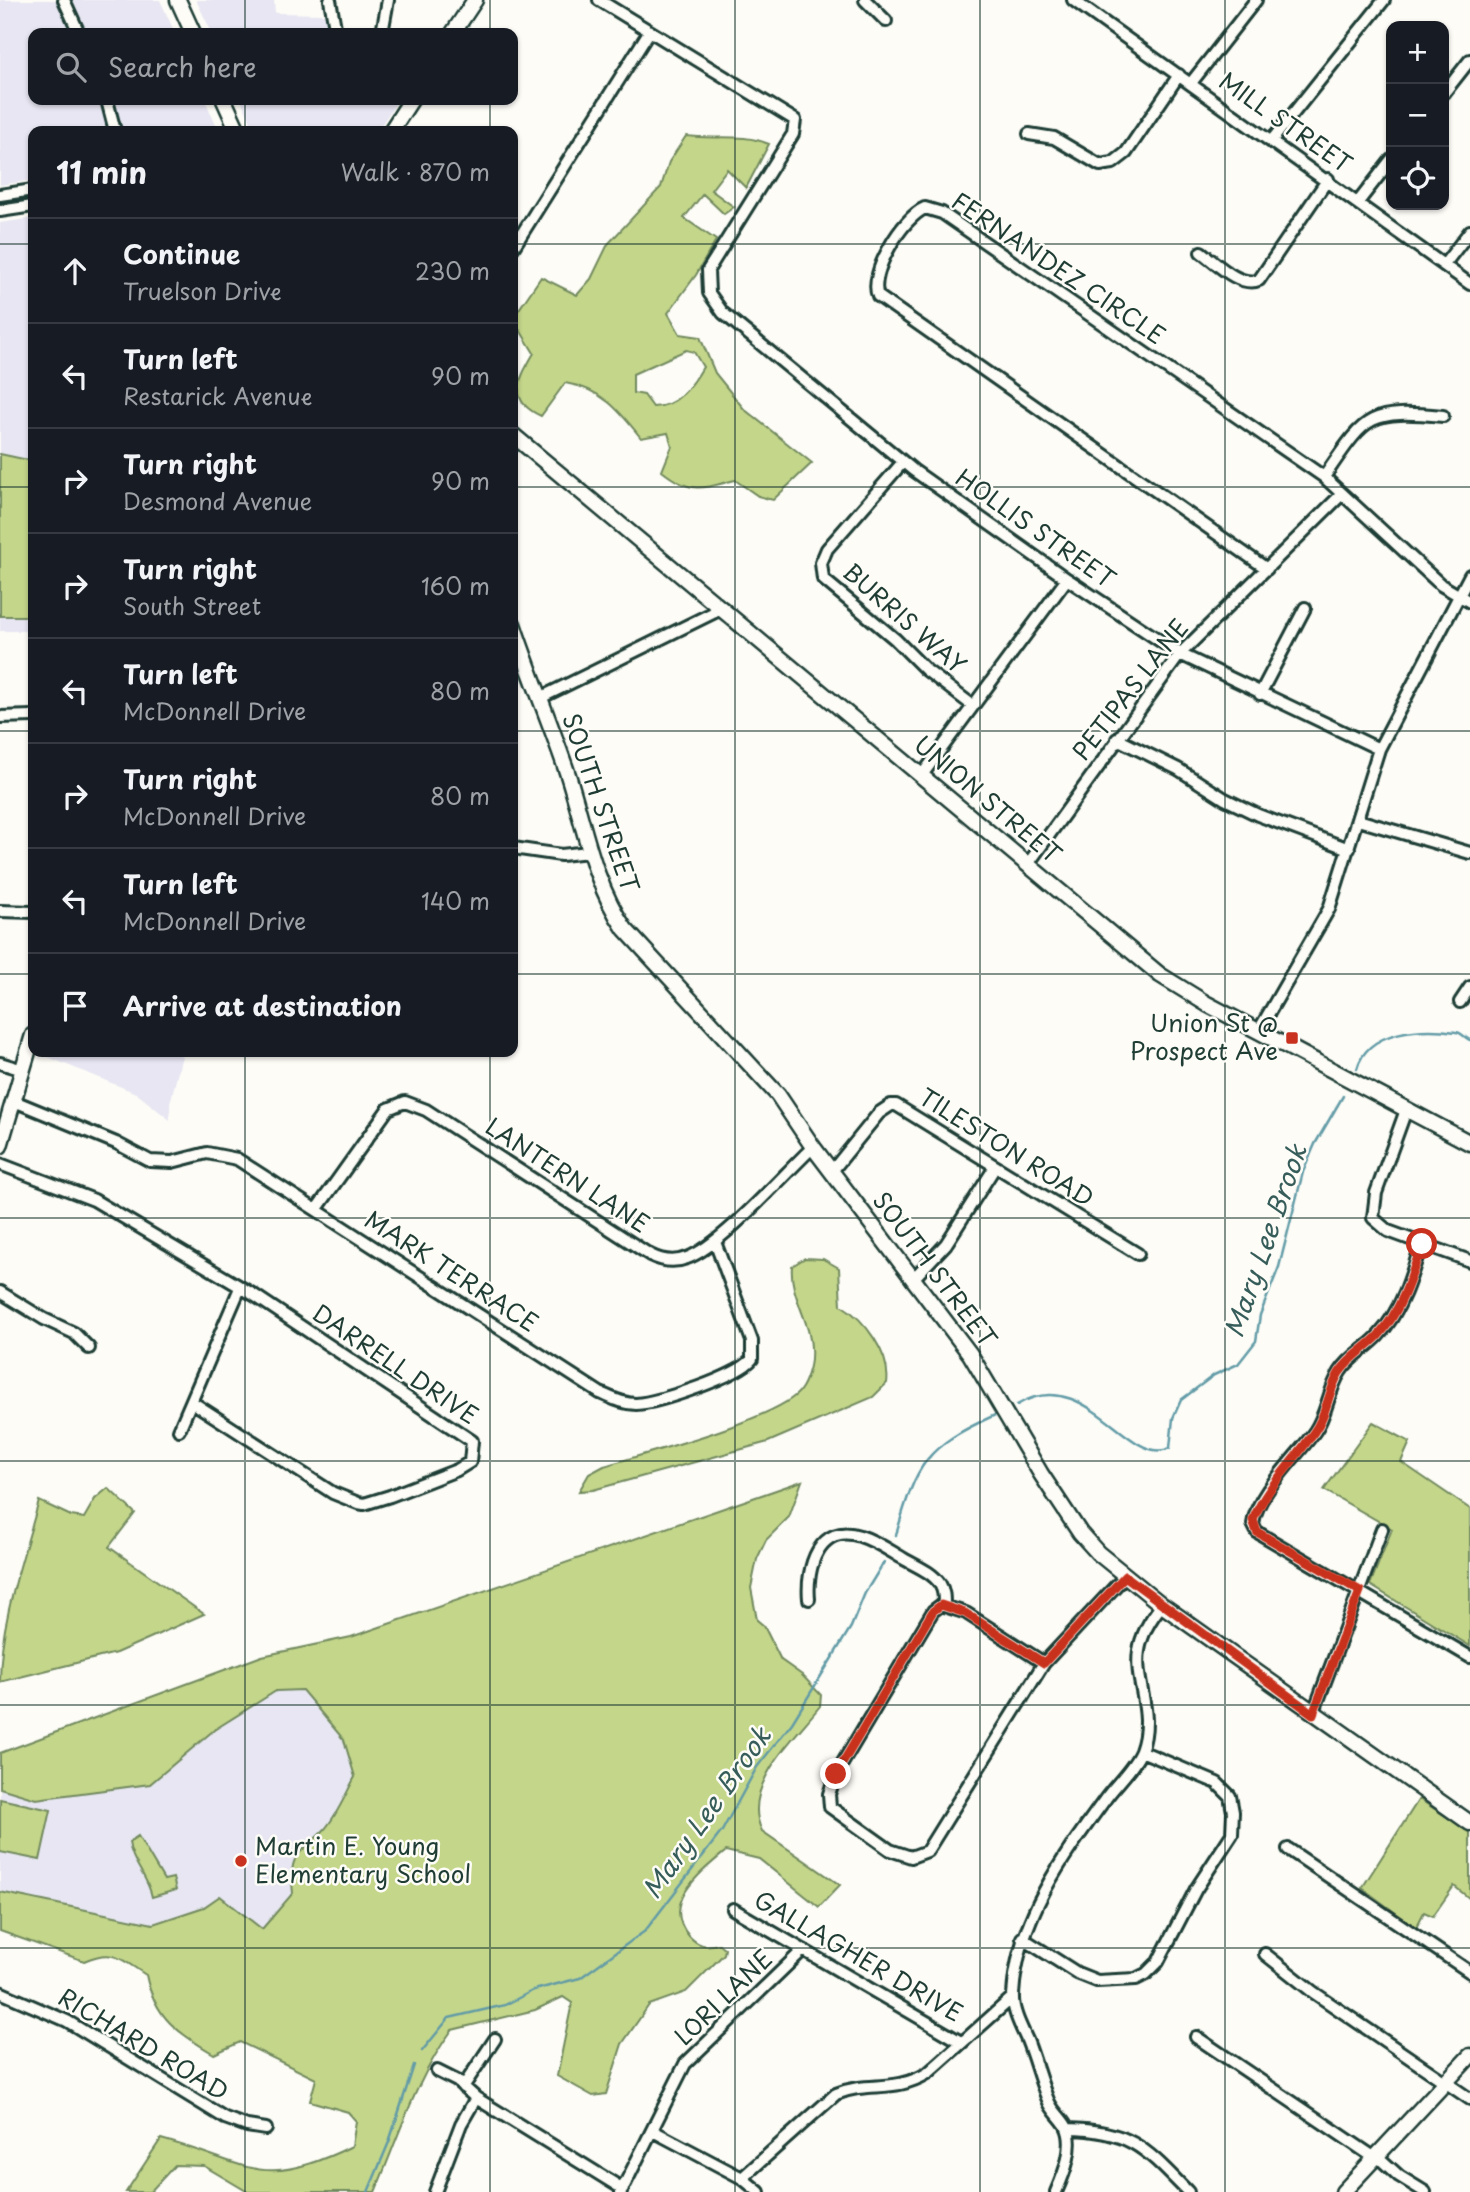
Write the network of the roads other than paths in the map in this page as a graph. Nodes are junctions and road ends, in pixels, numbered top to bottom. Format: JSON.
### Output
{"nodes":[{"id":1,"x":64,"y":0,"type":"edge"},
{"id":2,"x":178,"y":0,"type":"edge"},
{"id":3,"x":330,"y":0,"type":"edge"},
{"id":4,"x":388,"y":0,"type":"edge"},
{"id":5,"x":475,"y":0,"type":"edge"},
{"id":6,"x":598,"y":0,"type":"edge"},
{"id":7,"x":865,"y":0,"type":"edge"},
{"id":8,"x":1073,"y":0,"type":"edge"},
{"id":9,"x":1256,"y":0,"type":"edge"},
{"id":10,"x":1384,"y":0,"type":"edge"},
{"id":11,"x":886,"y":21,"type":"dead end"},
{"id":12,"x":77,"y":28,"type":"edge"},
{"id":13,"x":191,"y":28,"type":"edge"},
{"id":14,"x":335,"y":28,"type":"edge"},
{"id":15,"x":384,"y":28,"type":"edge"},
{"id":16,"x":456,"y":28,"type":"edge"},
{"id":17,"x":649,"y":32,"type":"junction"},
{"id":18,"x":1470,"y":60,"type":"edge"},
{"id":19,"x":1179,"y":75,"type":"junction"},
{"id":20,"x":1191,"y":83,"type":"junction"},
{"id":21,"x":1449,"y":87,"type":"edge"},
{"id":22,"x":108,"y":105,"type":"edge"},
{"id":23,"x":226,"y":105,"type":"edge"},
{"id":24,"x":408,"y":105,"type":"edge"},
{"id":25,"x":114,"y":126,"type":"edge"},
{"id":26,"x":236,"y":126,"type":"edge"},
{"id":27,"x":394,"y":126,"type":"edge"},
{"id":28,"x":1029,"y":134,"type":"dead end"},
{"id":29,"x":1272,"y":140,"type":"junction"},
{"id":30,"x":1386,"y":166,"type":"edge"},
{"id":31,"x":1328,"y":179,"type":"junction"},
{"id":32,"x":28,"y":191,"type":"edge"},
{"id":33,"x":0,"y":195,"type":"edge"},
{"id":34,"x":1359,"y":201,"type":"junction"},
{"id":35,"x":28,"y":207,"type":"edge"},
{"id":36,"x":0,"y":211,"type":"edge"},
{"id":37,"x":1470,"y":231,"type":"edge"},
{"id":38,"x":518,"y":240,"type":"edge"},
{"id":39,"x":1202,"y":252,"type":"dead end"},
{"id":40,"x":1444,"y":265,"type":"junction"},
{"id":41,"x":1470,"y":284,"type":"edge"},
{"id":42,"x":1443,"y":416,"type":"dead end"},
{"id":43,"x":518,"y":439,"type":"edge"},
{"id":44,"x":903,"y":462,"type":"junction"},
{"id":45,"x":1324,"y":477,"type":"junction"},
{"id":46,"x":1341,"y":495,"type":"junction"},
{"id":47,"x":1267,"y":569,"type":"junction"},
{"id":48,"x":1470,"y":575,"type":"edge"},
{"id":49,"x":1067,"y":579,"type":"junction"},
{"id":50,"x":1465,"y":599,"type":"edge"},
{"id":51,"x":723,"y":608,"type":"junction"},
{"id":52,"x":1306,"y":608,"type":"dead end"},
{"id":53,"x":518,"y":638,"type":"edge"},
{"id":54,"x":1180,"y":654,"type":"junction"},
{"id":55,"x":1260,"y":694,"type":"junction"},
{"id":56,"x":540,"y":698,"type":"junction"},
{"id":57,"x":972,"y":705,"type":"junction"},
{"id":58,"x":28,"y":716,"type":"edge"},
{"id":59,"x":0,"y":717,"type":"edge"},
{"id":60,"x":1116,"y":739,"type":"junction"},
{"id":61,"x":1379,"y":749,"type":"junction"},
{"id":62,"x":922,"y":775,"type":"junction"},
{"id":63,"x":1358,"y":820,"type":"junction"},
{"id":64,"x":518,"y":849,"type":"edge"},
{"id":65,"x":1349,"y":849,"type":"junction"},
{"id":66,"x":589,"y":852,"type":"junction"},
{"id":67,"x":1470,"y":853,"type":"edge"},
{"id":68,"x":1028,"y":864,"type":"junction"},
{"id":69,"x":0,"y":911,"type":"edge"},
{"id":70,"x":28,"y":912,"type":"edge"},
{"id":71,"x":1470,"y":987,"type":"edge"},
{"id":72,"x":1460,"y":1002,"type":"dead end"},
{"id":73,"x":1258,"y":1031,"type":"junction"},
{"id":74,"x":28,"y":1052,"type":"edge"},
{"id":75,"x":0,"y":1063,"type":"edge"},
{"id":76,"x":23,"y":1070,"type":"junction"},
{"id":77,"x":14,"y":1101,"type":"junction"},
{"id":78,"x":1406,"y":1110,"type":"junction"},
{"id":79,"x":1470,"y":1143,"type":"edge"},
{"id":80,"x":0,"y":1146,"type":"edge"},
{"id":81,"x":813,"y":1147,"type":"junction"},
{"id":82,"x":0,"y":1164,"type":"edge"},
{"id":83,"x":995,"y":1167,"type":"junction"},
{"id":84,"x":832,"y":1171,"type":"junction"},
{"id":85,"x":316,"y":1210,"type":"junction"},
{"id":86,"x":715,"y":1242,"type":"junction"},
{"id":87,"x":1422,"y":1244,"type":"junction"},
{"id":88,"x":1138,"y":1254,"type":"dead end"},
{"id":89,"x":1470,"y":1261,"type":"edge"},
{"id":90,"x":912,"y":1280,"type":"junction"},
{"id":91,"x":240,"y":1288,"type":"junction"},
{"id":92,"x":0,"y":1292,"type":"edge"},
{"id":93,"x":89,"y":1348,"type":"dead end"},
{"id":94,"x":192,"y":1402,"type":"junction"},
{"id":95,"x":178,"y":1430,"type":"dead end"},
{"id":96,"x":1382,"y":1529,"type":"dead end"},
{"id":97,"x":1125,"y":1576,"type":"junction"},
{"id":98,"x":1360,"y":1591,"type":"junction"},
{"id":99,"x":809,"y":1599,"type":"dead end"},
{"id":100,"x":944,"y":1605,"type":"junction"},
{"id":101,"x":1162,"y":1605,"type":"junction"},
{"id":102,"x":1470,"y":1657,"type":"edge"},
{"id":103,"x":1044,"y":1663,"type":"junction"},
{"id":104,"x":1313,"y":1714,"type":"junction"},
{"id":105,"x":1141,"y":1751,"type":"junction"},
{"id":106,"x":1470,"y":1824,"type":"edge"},
{"id":107,"x":1288,"y":1849,"type":"dead end"},
{"id":108,"x":733,"y":1909,"type":"dead end"},
{"id":109,"x":1022,"y":1938,"type":"junction"},
{"id":110,"x":803,"y":1950,"type":"junction"},
{"id":111,"x":1265,"y":1954,"type":"dead end"},
{"id":112,"x":1470,"y":1972,"type":"edge"},
{"id":113,"x":0,"y":1993,"type":"edge"},
{"id":114,"x":1013,"y":1997,"type":"junction"},
{"id":115,"x":1196,"y":2038,"type":"dead end"},
{"id":116,"x":495,"y":2039,"type":"dead end"},
{"id":117,"x":961,"y":2042,"type":"junction"},
{"id":118,"x":1470,"y":2056,"type":"edge"},
{"id":119,"x":437,"y":2071,"type":"dead end"},
{"id":120,"x":1446,"y":2081,"type":"junction"},
{"id":121,"x":463,"y":2087,"type":"junction"},
{"id":122,"x":476,"y":2098,"type":"junction"},
{"id":123,"x":1470,"y":2099,"type":"edge"},
{"id":124,"x":266,"y":2129,"type":"dead end"},
{"id":125,"x":1068,"y":2129,"type":"junction"},
{"id":126,"x":653,"y":2131,"type":"junction"},
{"id":127,"x":1376,"y":2157,"type":"junction"},
{"id":128,"x":742,"y":2178,"type":"junction"},
{"id":129,"x":622,"y":2190,"type":"edge"},
{"id":130,"x":435,"y":2192,"type":"edge"},
{"id":131,"x":759,"y":2192,"type":"edge"},
{"id":132,"x":1056,"y":2192,"type":"edge"},
{"id":133,"x":1188,"y":2192,"type":"edge"},
{"id":134,"x":1343,"y":2192,"type":"edge"},
{"id":135,"x":1425,"y":2192,"type":"edge"}],
"edges":[{"from":1,"to":12,"type":"street"},
{"from":2,"to":13,"type":"main road"},
{"from":3,"to":14,"type":"street"},
{"from":4,"to":15,"type":"street"},
{"from":5,"to":16,"type":"main road"},
{"from":6,"to":17,"type":"street"},
{"from":7,"to":11,"type":"street"},
{"from":8,"to":19,"type":"street","name":"MILL STREET"},
{"from":9,"to":20,"type":"street"},
{"from":10,"to":29,"type":"street"},
{"from":17,"to":38,"type":"street"},
{"from":17,"to":44,"type":"street","name":"HOLLIS STREET"},
{"from":18,"to":21,"type":"street"},
{"from":19,"to":20,"type":"street","name":"MILL STREET"},
{"from":19,"to":28,"type":"street"},
{"from":20,"to":29,"type":"street","name":"MILL STREET"},
{"from":22,"to":25,"type":"street"},
{"from":23,"to":26,"type":"main road"},
{"from":24,"to":27,"type":"main road"},
{"from":29,"to":31,"type":"street","name":"MILL STREET"},
{"from":30,"to":34,"type":"street"},
{"from":31,"to":34,"type":"street","name":"MILL STREET"},
{"from":31,"to":39,"type":"street"},
{"from":32,"to":33,"type":"street"},
{"from":34,"to":40,"type":"street","name":"MILL STREET"},
{"from":35,"to":36,"type":"street"},
{"from":37,"to":40,"type":"street"},
{"from":40,"to":41,"type":"street","name":"MILL STREET"},
{"from":42,"to":45,"type":"street"},
{"from":43,"to":51,"type":"main road","name":"UNION STREET"},
{"from":44,"to":49,"type":"street","name":"HOLLIS STREET"},
{"from":44,"to":57,"type":"street","name":"BURRIS WAY"},
{"from":45,"to":46,"type":"street","name":"FERNANDEZ CIRCLE"},
{"from":45,"to":47,"type":"street","name":"FERNANDEZ CIRCLE"},
{"from":46,"to":47,"type":"street","name":"PETIPAS LANE"},
{"from":46,"to":50,"type":"street","name":"FERNANDEZ CIRCLE"},
{"from":47,"to":54,"type":"street","name":"PETIPAS LANE"},
{"from":48,"to":50,"type":"street"},
{"from":49,"to":54,"type":"street","name":"HOLLIS STREET"},
{"from":49,"to":57,"type":"street"},
{"from":50,"to":61,"type":"street"},
{"from":51,"to":56,"type":"street"},
{"from":51,"to":62,"type":"main road","name":"UNION STREET"},
{"from":52,"to":55,"type":"street"},
{"from":53,"to":56,"type":"main road","name":"SOUTH STREET"},
{"from":54,"to":55,"type":"street","name":"HOLLIS STREET"},
{"from":54,"to":60,"type":"street","name":"PETIPAS LANE"},
{"from":55,"to":61,"type":"street","name":"HOLLIS STREET"},
{"from":56,"to":66,"type":"main road","name":"SOUTH STREET"},
{"from":57,"to":62,"type":"street"},
{"from":58,"to":59,"type":"street"},
{"from":60,"to":65,"type":"street"},
{"from":60,"to":68,"type":"street","name":"PETIPAS LANE"},
{"from":61,"to":63,"type":"street"},
{"from":62,"to":68,"type":"main road","name":"UNION STREET"},
{"from":63,"to":65,"type":"street"},
{"from":63,"to":67,"type":"street"},
{"from":64,"to":66,"type":"street"},
{"from":65,"to":73,"type":"street"},
{"from":66,"to":81,"type":"main road","name":"SOUTH STREET"},
{"from":68,"to":73,"type":"main road","name":"UNION STREET"},
{"from":69,"to":70,"type":"street"},
{"from":71,"to":72,"type":"street"},
{"from":73,"to":78,"type":"main road","name":"UNION STREET"},
{"from":74,"to":76,"type":"main road"},
{"from":75,"to":76,"type":"street"},
{"from":76,"to":77,"type":"main road"},
{"from":77,"to":80,"type":"main road"},
{"from":77,"to":85,"type":"street","name":"MARK TERRACE"},
{"from":78,"to":79,"type":"main road","name":"UNION STREET"},
{"from":78,"to":87,"type":"street"},
{"from":81,"to":84,"type":"main road","name":"SOUTH STREET"},
{"from":81,"to":86,"type":"street","name":"LANTERN LANE"},
{"from":82,"to":91,"type":"street","name":"DARRELL DRIVE"},
{"from":83,"to":84,"type":"street","name":"TILESTON ROAD"},
{"from":83,"to":88,"type":"street","name":"TILESTON ROAD"},
{"from":83,"to":90,"type":"street"},
{"from":84,"to":90,"type":"main road","name":"SOUTH STREET"},
{"from":85,"to":86,"type":"street","name":"LANTERN LANE"},
{"from":85,"to":86,"type":"street","name":"MARK TERRACE"},
{"from":87,"to":89,"type":"street"},
{"from":87,"to":98,"type":"street"},
{"from":90,"to":97,"type":"main road","name":"SOUTH STREET"},
{"from":91,"to":94,"type":"street"},
{"from":91,"to":94,"type":"street","name":"DARRELL DRIVE"},
{"from":92,"to":93,"type":"street"},
{"from":94,"to":95,"type":"street"},
{"from":96,"to":98,"type":"street"},
{"from":97,"to":101,"type":"main road","name":"SOUTH STREET"},
{"from":97,"to":103,"type":"street"},
{"from":98,"to":102,"type":"street"},
{"from":98,"to":104,"type":"street"},
{"from":99,"to":100,"type":"street"},
{"from":100,"to":103,"type":"street"},
{"from":100,"to":103,"type":"street"},
{"from":101,"to":104,"type":"main road","name":"SOUTH STREET"},
{"from":101,"to":105,"type":"street"},
{"from":104,"to":106,"type":"main road","name":"SOUTH STREET"},
{"from":105,"to":109,"type":"street"},
{"from":105,"to":109,"type":"street"},
{"from":107,"to":112,"type":"street"},
{"from":108,"to":110,"type":"street","name":"GALLAGHER DRIVE"},
{"from":109,"to":114,"type":"street"},
{"from":110,"to":117,"type":"street","name":"GALLAGHER DRIVE"},
{"from":110,"to":126,"type":"street","name":"LORI LANE"},
{"from":111,"to":120,"type":"street"},
{"from":113,"to":124,"type":"street","name":"RICHARD ROAD"},
{"from":114,"to":117,"type":"street"},
{"from":114,"to":125,"type":"street"},
{"from":115,"to":127,"type":"street"},
{"from":116,"to":121,"type":"street"},
{"from":117,"to":128,"type":"street"},
{"from":118,"to":120,"type":"main road"},
{"from":119,"to":121,"type":"street"},
{"from":120,"to":123,"type":"street"},
{"from":120,"to":127,"type":"main road"},
{"from":121,"to":122,"type":"street"},
{"from":122,"to":129,"type":"street"},
{"from":122,"to":130,"type":"street"},
{"from":125,"to":132,"type":"street"},
{"from":125,"to":133,"type":"street"},
{"from":126,"to":128,"type":"street"},
{"from":126,"to":129,"type":"street","name":"LORI LANE"},
{"from":127,"to":134,"type":"main road"},
{"from":127,"to":135,"type":"street"},
{"from":128,"to":131,"type":"street"}]}
